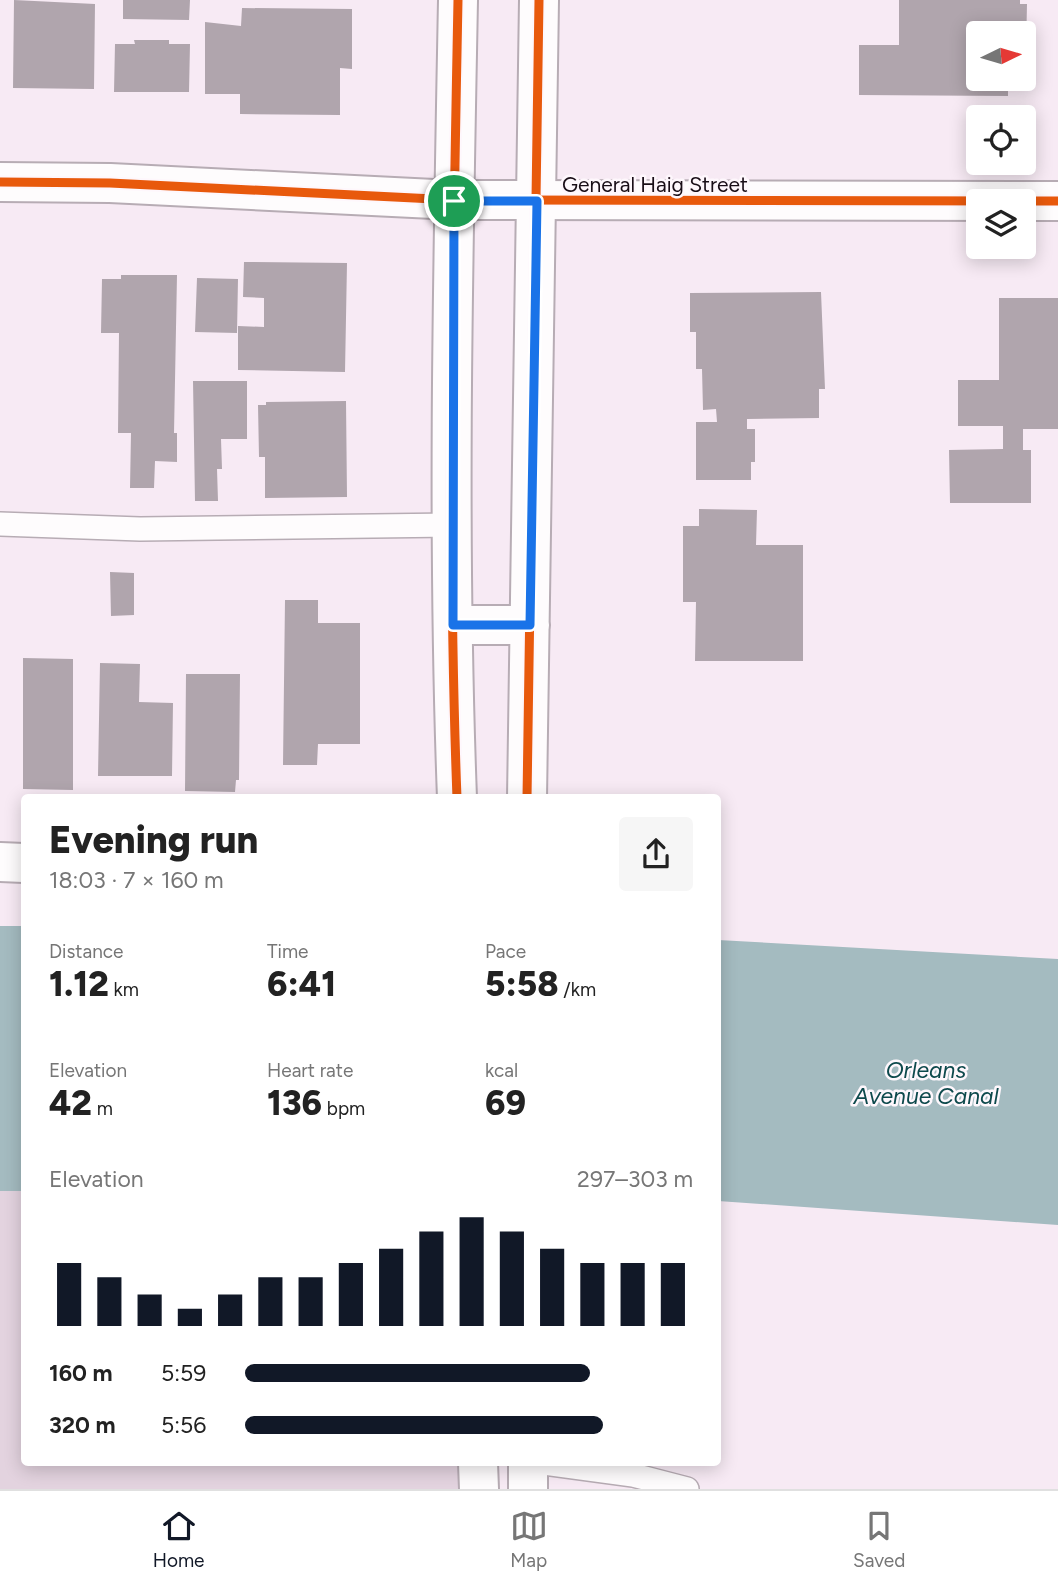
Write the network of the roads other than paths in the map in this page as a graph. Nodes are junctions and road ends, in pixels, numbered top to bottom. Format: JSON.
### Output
{"nodes":[{"id":1,"x":458,"y":0,"type":"edge"},
{"id":2,"x":539,"y":0,"type":"edge"},
{"id":3,"x":0,"y":182,"type":"edge"},
{"id":4,"x":454,"y":201,"type":"junction"},
{"id":5,"x":537,"y":201,"type":"junction"},
{"id":6,"x":1058,"y":201,"type":"edge"},
{"id":7,"x":0,"y":524,"type":"edge"},
{"id":8,"x":453,"y":526,"type":"junction"},
{"id":9,"x":453,"y":625,"type":"junction"},
{"id":10,"x":530,"y":625,"type":"junction"},
{"id":11,"x":457,"y":794,"type":"edge"},
{"id":12,"x":527,"y":794,"type":"edge"},
{"id":13,"x":0,"y":862,"type":"edge"},
{"id":14,"x":21,"y":863,"type":"edge"},
{"id":15,"x":478,"y":1466,"type":"edge"},
{"id":16,"x":528,"y":1466,"type":"edge"},
{"id":17,"x":566,"y":1466,"type":"edge"},
{"id":18,"x":478,"y":1489,"type":"edge"},
{"id":19,"x":528,"y":1489,"type":"edge"},
{"id":20,"x":687,"y":1489,"type":"edge"}],
"edges":[{"from":1,"to":4,"type":"main road"},
{"from":2,"to":5,"type":"main road"},
{"from":3,"to":4,"type":"main road","name":"General Haig Street"},
{"from":4,"to":5,"type":"main road","name":"General Haig Street"},
{"from":4,"to":8,"type":"main road"},
{"from":5,"to":6,"type":"main road","name":"General Haig Street"},
{"from":5,"to":10,"type":"main road"},
{"from":7,"to":8,"type":"lane"},
{"from":8,"to":9,"type":"main road"},
{"from":9,"to":10,"type":"main road"},
{"from":9,"to":11,"type":"main road"},
{"from":10,"to":12,"type":"main road"},
{"from":13,"to":14,"type":"main road"},
{"from":15,"to":18,"type":"main road"},
{"from":16,"to":19,"type":"main road"},
{"from":17,"to":20,"type":"lane"}]}
